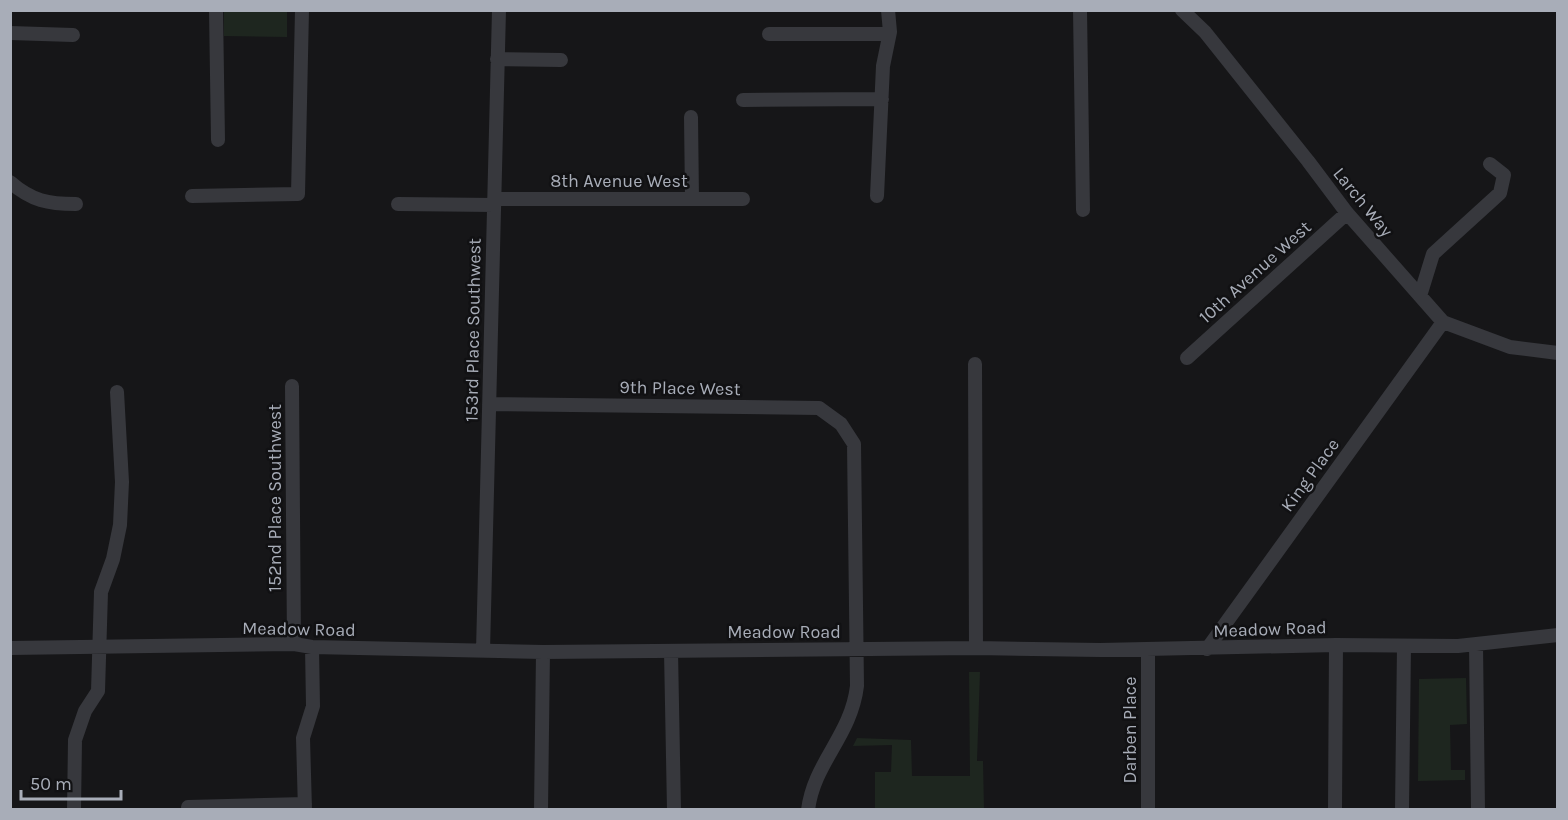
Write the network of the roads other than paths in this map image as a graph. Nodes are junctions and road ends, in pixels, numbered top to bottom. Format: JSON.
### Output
{"nodes":[{"id":1,"x":216,"y":10,"type":"edge"},
{"id":2,"x":302,"y":10,"type":"edge"},
{"id":3,"x":499,"y":10,"type":"edge"},
{"id":4,"x":888,"y":10,"type":"edge"},
{"id":5,"x":1080,"y":10,"type":"edge"},
{"id":6,"x":1182,"y":10,"type":"edge"},
{"id":7,"x":10,"y":33,"type":"edge"},
{"id":8,"x":73,"y":34,"type":"dead end"},
{"id":9,"x":769,"y":34,"type":"dead end"},
{"id":10,"x":889,"y":34,"type":"junction"},
{"id":11,"x":498,"y":59,"type":"junction"},
{"id":12,"x":561,"y":60,"type":"dead end"},
{"id":13,"x":882,"y":99,"type":"junction"},
{"id":14,"x":743,"y":100,"type":"dead end"},
{"id":15,"x":692,"y":117,"type":"dead end"},
{"id":16,"x":218,"y":140,"type":"dead end"},
{"id":17,"x":1490,"y":164,"type":"dead end"},
{"id":18,"x":10,"y":182,"type":"edge"},
{"id":19,"x":192,"y":196,"type":"dead end"},
{"id":20,"x":877,"y":196,"type":"dead end"},
{"id":21,"x":692,"y":199,"type":"junction"},
{"id":22,"x":743,"y":199,"type":"dead end"},
{"id":23,"x":494,"y":202,"type":"junction"},
{"id":24,"x":76,"y":204,"type":"dead end"},
{"id":25,"x":398,"y":204,"type":"dead end"},
{"id":26,"x":1083,"y":210,"type":"dead end"},
{"id":27,"x":1347,"y":213,"type":"junction"},
{"id":28,"x":1420,"y":296,"type":"junction"},
{"id":29,"x":1443,"y":322,"type":"junction"},
{"id":30,"x":1557,"y":353,"type":"edge"},
{"id":31,"x":1187,"y":358,"type":"dead end"},
{"id":32,"x":975,"y":364,"type":"dead end"},
{"id":33,"x":292,"y":386,"type":"dead end"},
{"id":34,"x":117,"y":392,"type":"dead end"},
{"id":35,"x":489,"y":404,"type":"junction"},
{"id":36,"x":1557,"y":635,"type":"edge"},
{"id":37,"x":1476,"y":644,"type":"junction"},
{"id":38,"x":294,"y":645,"type":"junction"},
{"id":39,"x":1336,"y":645,"type":"junction"},
{"id":40,"x":1404,"y":646,"type":"junction"},
{"id":41,"x":312,"y":647,"type":"junction"},
{"id":42,"x":10,"y":648,"type":"edge"},
{"id":43,"x":100,"y":648,"type":"junction"},
{"id":44,"x":976,"y":648,"type":"junction"},
{"id":45,"x":1207,"y":649,"type":"junction"},
{"id":46,"x":856,"y":650,"type":"junction"},
{"id":47,"x":1148,"y":650,"type":"junction"},
{"id":48,"x":483,"y":651,"type":"junction"},
{"id":49,"x":671,"y":651,"type":"junction"},
{"id":50,"x":543,"y":652,"type":"junction"},
{"id":51,"x":188,"y":807,"type":"dead end"},
{"id":52,"x":305,"y":807,"type":"edge"},
{"id":53,"x":74,"y":810,"type":"edge"},
{"id":54,"x":542,"y":810,"type":"edge"},
{"id":55,"x":674,"y":810,"type":"edge"},
{"id":56,"x":808,"y":810,"type":"edge"},
{"id":57,"x":1148,"y":810,"type":"edge"},
{"id":58,"x":1335,"y":810,"type":"edge"},
{"id":59,"x":1402,"y":810,"type":"edge"},
{"id":60,"x":1478,"y":810,"type":"edge"}],
"edges":[{"from":1,"to":16,"type":"street"},
{"from":2,"to":19,"type":"street"},
{"from":3,"to":11,"type":"street","name":"153rd Place Southwest"},
{"from":4,"to":10,"type":"street"},
{"from":5,"to":26,"type":"street"},
{"from":6,"to":27,"type":"street","name":"Larch Way"},
{"from":7,"to":8,"type":"street"},
{"from":9,"to":10,"type":"street"},
{"from":10,"to":13,"type":"street"},
{"from":11,"to":12,"type":"street"},
{"from":11,"to":23,"type":"street","name":"153rd Place Southwest"},
{"from":13,"to":14,"type":"street"},
{"from":13,"to":20,"type":"street"},
{"from":15,"to":21,"type":"street"},
{"from":17,"to":28,"type":"street"},
{"from":18,"to":24,"type":"street"},
{"from":21,"to":22,"type":"street","name":"8th Avenue West"},
{"from":21,"to":23,"type":"street","name":"8th Avenue West"},
{"from":23,"to":25,"type":"street","name":"8th Avenue West"},
{"from":23,"to":35,"type":"street","name":"153rd Place Southwest"},
{"from":27,"to":28,"type":"street","name":"Larch Way"},
{"from":27,"to":31,"type":"street","name":"10th Avenue West"},
{"from":28,"to":29,"type":"street","name":"Larch Way"},
{"from":29,"to":30,"type":"street","name":"Larch Way"},
{"from":29,"to":45,"type":"street","name":"King Place"},
{"from":32,"to":44,"type":"street"},
{"from":33,"to":38,"type":"street","name":"152nd Place Southwest"},
{"from":34,"to":43,"type":"street"},
{"from":35,"to":46,"type":"street","name":"9th Place West"},
{"from":35,"to":48,"type":"street","name":"153rd Place Southwest"},
{"from":36,"to":37,"type":"street","name":"Meadow Road"},
{"from":37,"to":40,"type":"street","name":"Meadow Road"},
{"from":37,"to":60,"type":"street"},
{"from":38,"to":41,"type":"street","name":"Meadow Road"},
{"from":38,"to":43,"type":"street","name":"Meadow Road"},
{"from":39,"to":40,"type":"street","name":"Meadow Road"},
{"from":39,"to":45,"type":"street","name":"Meadow Road"},
{"from":39,"to":58,"type":"street"},
{"from":40,"to":59,"type":"street"},
{"from":41,"to":48,"type":"street","name":"Meadow Road"},
{"from":41,"to":52,"type":"street"},
{"from":42,"to":43,"type":"street","name":"Meadow Road"},
{"from":43,"to":53,"type":"street"},
{"from":44,"to":46,"type":"street","name":"Meadow Road"},
{"from":44,"to":47,"type":"street","name":"Meadow Road"},
{"from":45,"to":47,"type":"street","name":"Meadow Road"},
{"from":46,"to":49,"type":"street","name":"Meadow Road"},
{"from":46,"to":56,"type":"street"},
{"from":47,"to":57,"type":"street","name":"Darben Place"},
{"from":48,"to":50,"type":"street","name":"Meadow Road"},
{"from":49,"to":50,"type":"street","name":"Meadow Road"},
{"from":49,"to":55,"type":"street"},
{"from":50,"to":54,"type":"street"},
{"from":51,"to":52,"type":"street"}]}
